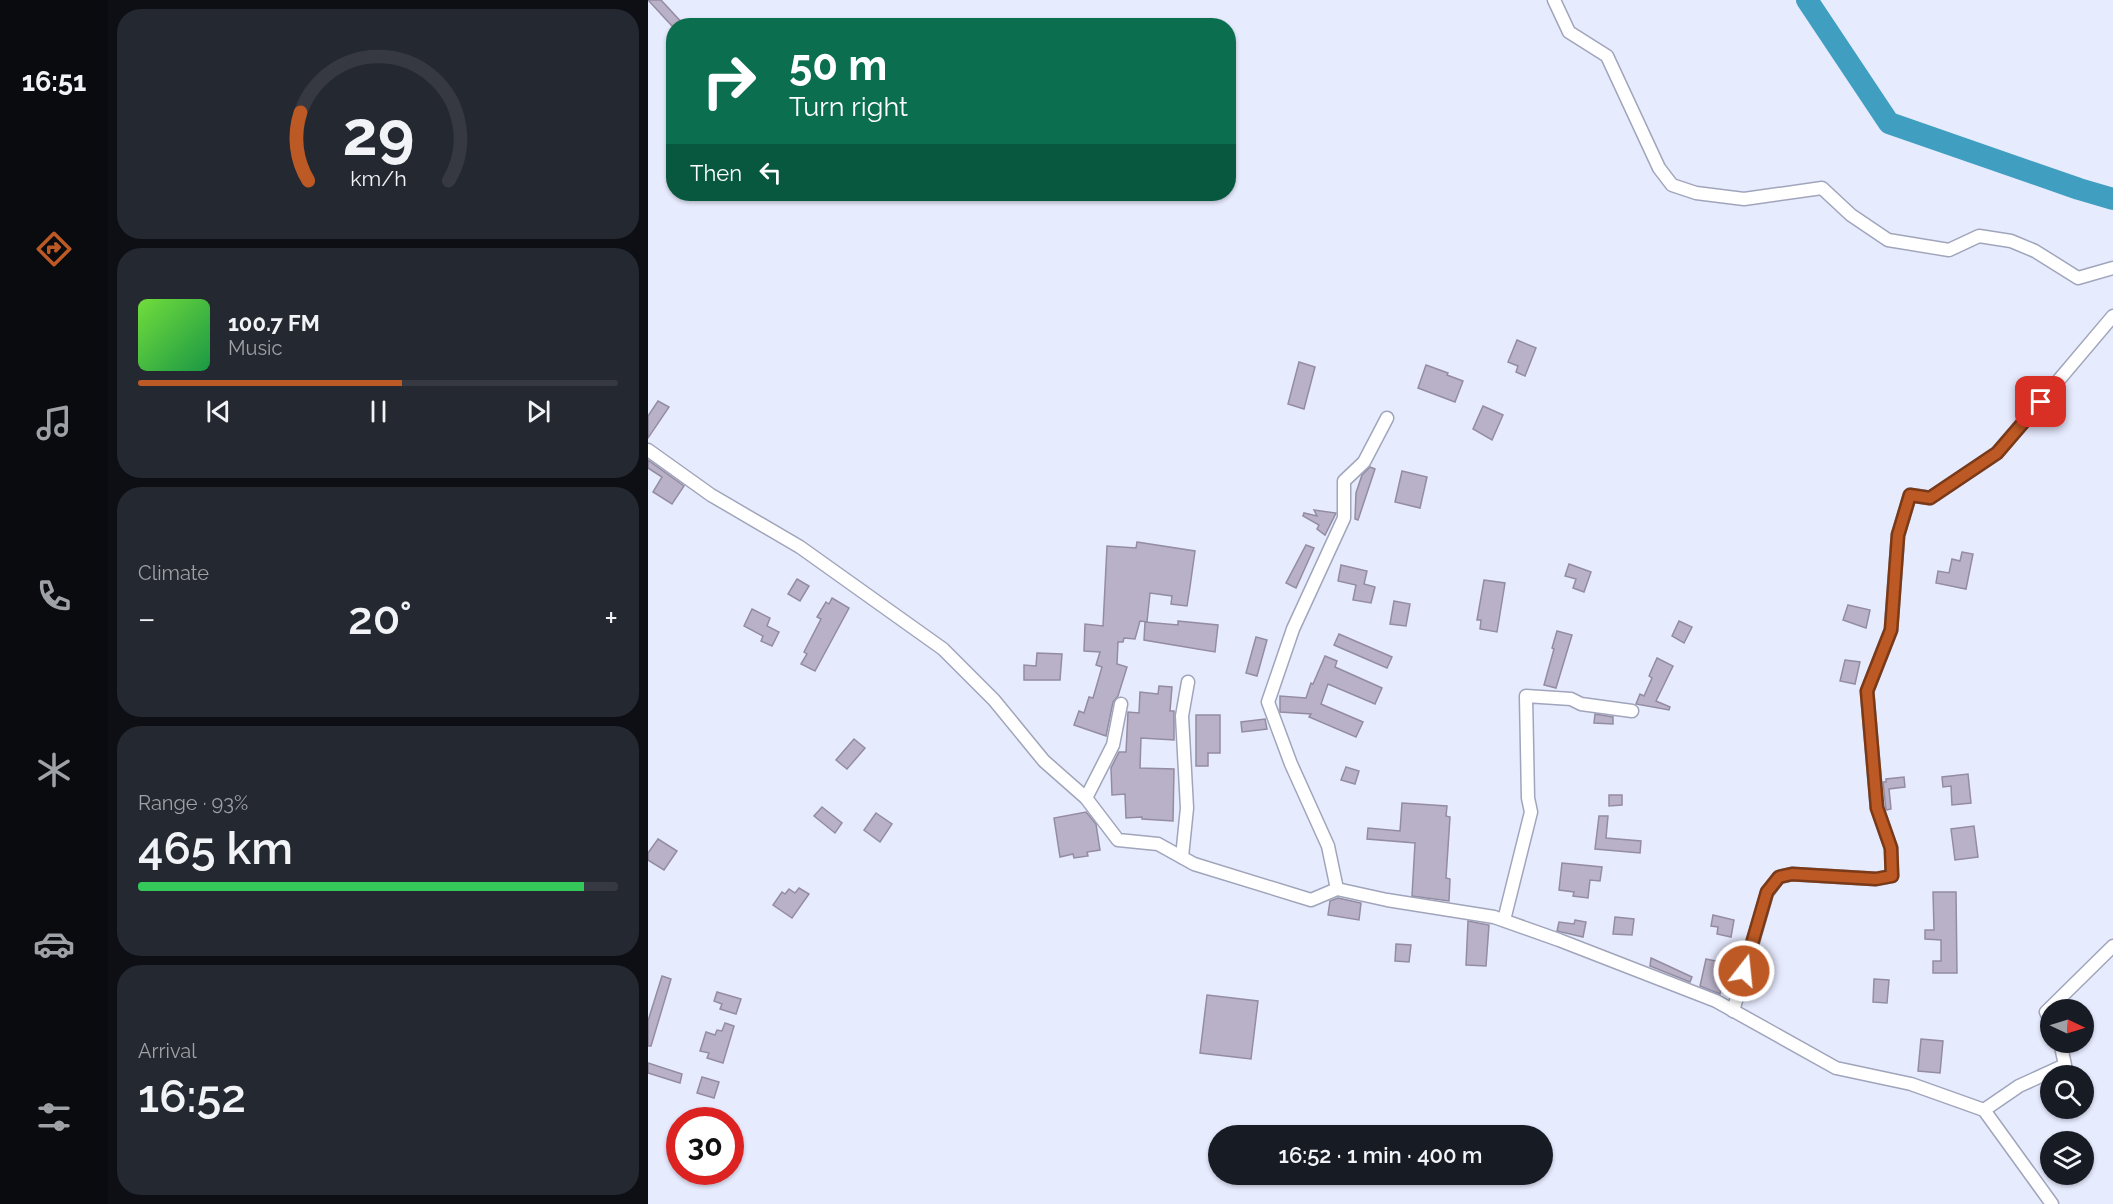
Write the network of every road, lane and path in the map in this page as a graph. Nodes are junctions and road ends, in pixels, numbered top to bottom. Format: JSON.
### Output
{"nodes":[{"id":1,"x":1554,"y":0,"type":"edge"},
{"id":2,"x":2113,"y":268,"type":"edge"},
{"id":3,"x":2113,"y":316,"type":"edge"},
{"id":4,"x":1388,"y":418,"type":"dead end"},
{"id":5,"x":648,"y":450,"type":"edge"},
{"id":6,"x":1188,"y":682,"type":"dead end"},
{"id":7,"x":1121,"y":704,"type":"dead end"},
{"id":8,"x":1632,"y":711,"type":"dead end"},
{"id":9,"x":1086,"y":798,"type":"junction"},
{"id":10,"x":1182,"y":857,"type":"junction"},
{"id":11,"x":1337,"y":889,"type":"junction"},
{"id":12,"x":1504,"y":920,"type":"junction"},
{"id":13,"x":2113,"y":946,"type":"edge"},
{"id":14,"x":2059,"y":999,"type":"edge"},
{"id":15,"x":1733,"y":1011,"type":"junction"},
{"id":16,"x":2062,"y":1053,"type":"edge"},
{"id":17,"x":1984,"y":1110,"type":"junction"},
{"id":18,"x":2052,"y":1204,"type":"edge"}],
"edges":[{"from":1,"to":2,"type":"street"},
{"from":3,"to":15,"type":"street"},
{"from":4,"to":11,"type":"street"},
{"from":5,"to":9,"type":"street"},
{"from":6,"to":10,"type":"street"},
{"from":7,"to":9,"type":"street"},
{"from":8,"to":12,"type":"street"},
{"from":9,"to":10,"type":"street"},
{"from":10,"to":11,"type":"street"},
{"from":11,"to":12,"type":"street"},
{"from":12,"to":15,"type":"street"},
{"from":13,"to":14,"type":"street"},
{"from":15,"to":17,"type":"street"},
{"from":16,"to":17,"type":"street"},
{"from":17,"to":18,"type":"street"}]}
